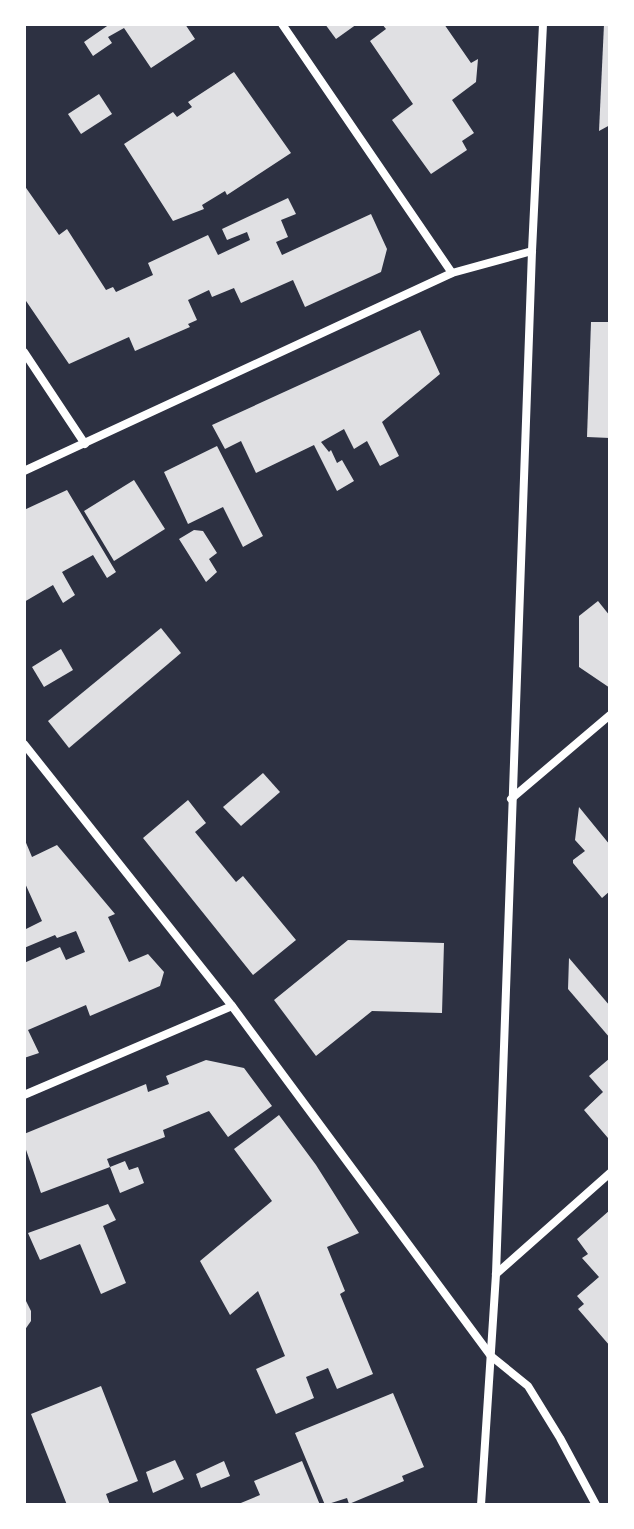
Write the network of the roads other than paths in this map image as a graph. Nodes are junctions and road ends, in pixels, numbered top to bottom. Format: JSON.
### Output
{"nodes":[{"id":1,"x":282,"y":24,"type":"edge"},
{"id":2,"x":543,"y":24,"type":"edge"},
{"id":3,"x":532,"y":251,"type":"junction"},
{"id":4,"x":452,"y":273,"type":"junction"},
{"id":5,"x":24,"y":352,"type":"edge"},
{"id":6,"x":85,"y":444,"type":"junction"},
{"id":7,"x":24,"y":471,"type":"edge"},
{"id":8,"x":610,"y":715,"type":"edge"},
{"id":9,"x":24,"y":744,"type":"edge"},
{"id":10,"x":511,"y":799,"type":"junction"},
{"id":11,"x":232,"y":1006,"type":"junction"},
{"id":12,"x":24,"y":1095,"type":"edge"},
{"id":13,"x":610,"y":1173,"type":"edge"},
{"id":14,"x":496,"y":1274,"type":"junction"},
{"id":15,"x":491,"y":1356,"type":"junction"},
{"id":16,"x":481,"y":1505,"type":"edge"},
{"id":17,"x":596,"y":1505,"type":"edge"}],
"edges":[{"from":1,"to":4,"type":"street"},
{"from":2,"to":3,"type":"street"},
{"from":3,"to":4,"type":"street"},
{"from":3,"to":10,"type":"street"},
{"from":4,"to":6,"type":"street"},
{"from":5,"to":6,"type":"street"},
{"from":6,"to":7,"type":"street"},
{"from":8,"to":10,"type":"street"},
{"from":9,"to":11,"type":"street"},
{"from":10,"to":14,"type":"street"},
{"from":11,"to":12,"type":"street"},
{"from":11,"to":15,"type":"street"},
{"from":13,"to":14,"type":"street"},
{"from":14,"to":15,"type":"street"},
{"from":15,"to":16,"type":"street"},
{"from":15,"to":17,"type":"street"}]}
